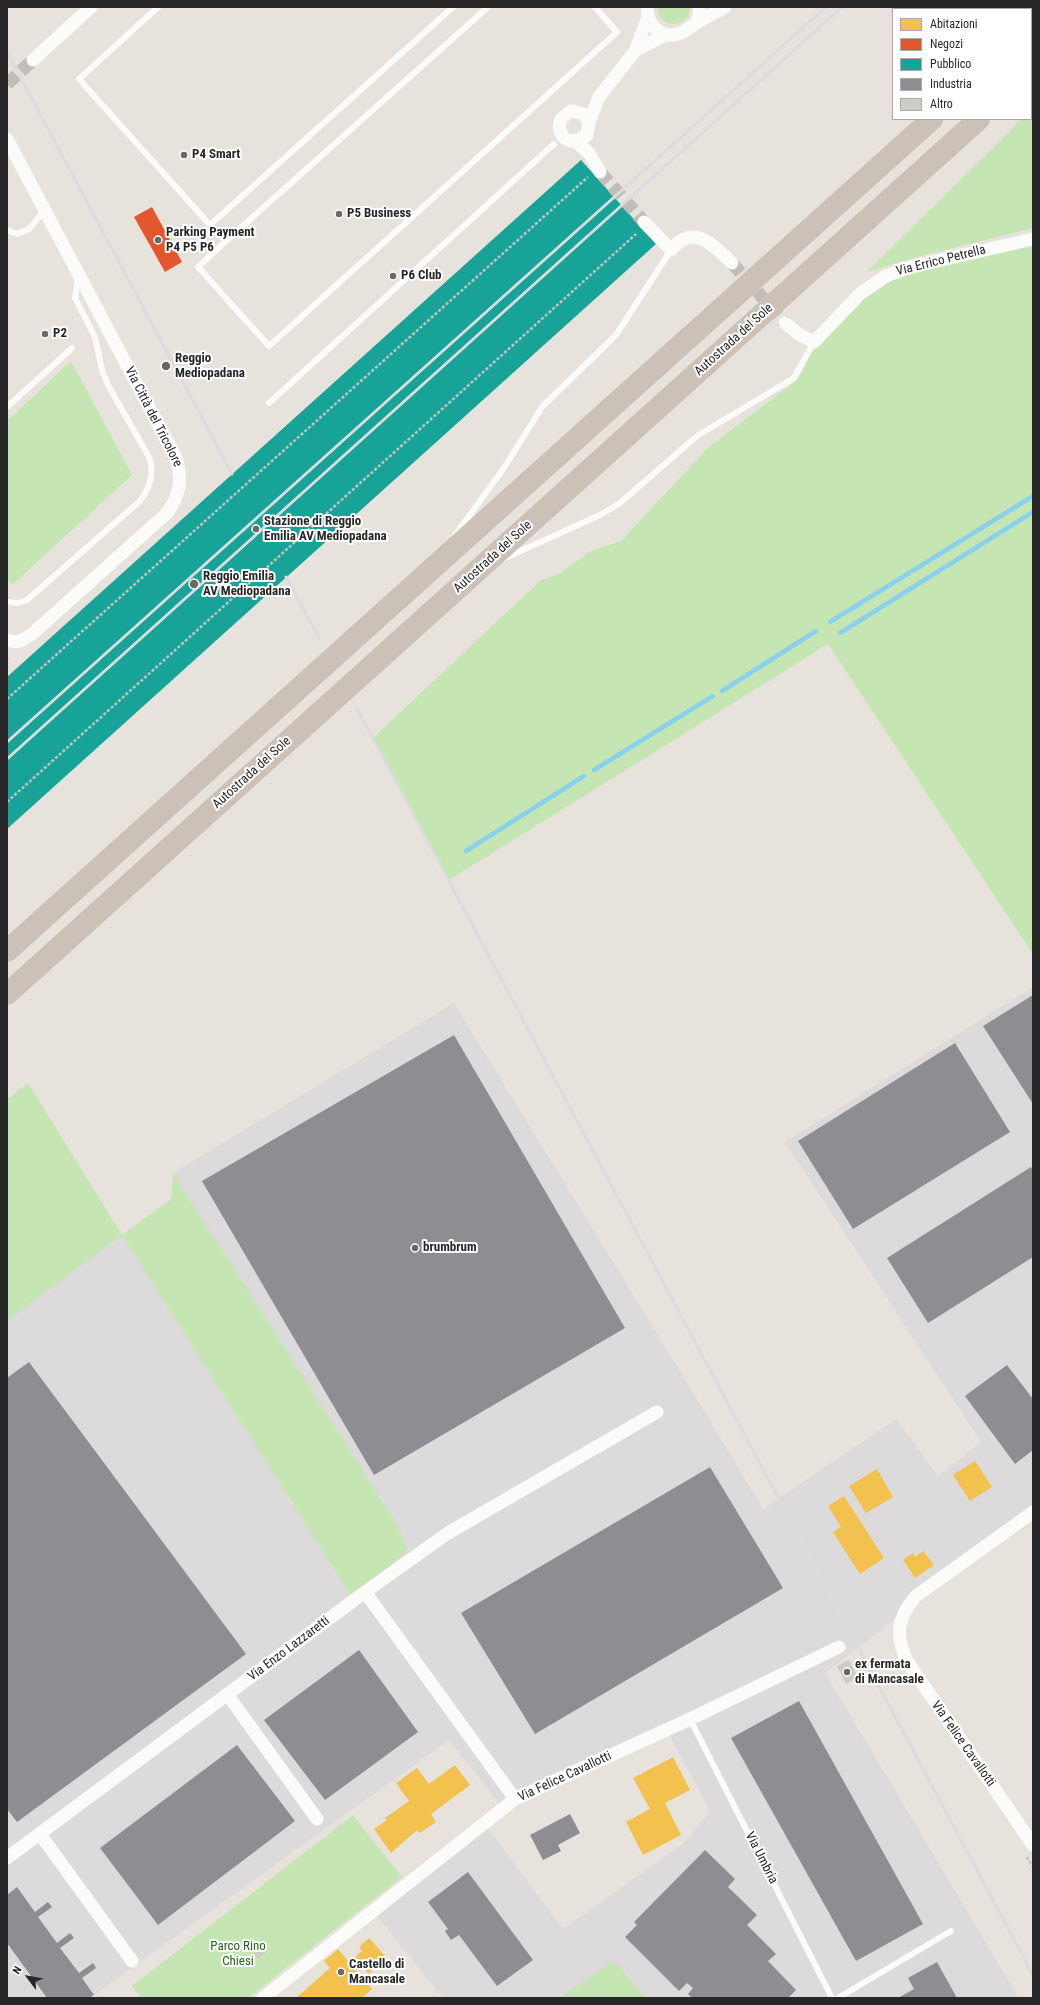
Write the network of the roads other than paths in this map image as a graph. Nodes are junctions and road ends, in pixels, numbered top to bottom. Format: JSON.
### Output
{"nodes":[{"id":1,"x":91,"y":7,"type":"edge"},
{"id":2,"x":158,"y":7,"type":"edge"},
{"id":3,"x":453,"y":7,"type":"edge"},
{"id":4,"x":488,"y":7,"type":"edge"},
{"id":5,"x":595,"y":7,"type":"edge"},
{"id":6,"x":700,"y":7,"type":"edge"},
{"id":7,"x":725,"y":7,"type":"edge"},
{"id":8,"x":647,"y":12,"type":"edge"},
{"id":9,"x":695,"y":24,"type":"junction"},
{"id":10,"x":665,"y":35,"type":"junction"},
{"id":11,"x":635,"y":51,"type":"junction"},
{"id":12,"x":33,"y":60,"type":"tunnel mouth"},
{"id":13,"x":598,"y":97,"type":"junction"},
{"id":14,"x":576,"y":111,"type":"junction"},
{"id":15,"x":931,"y":120,"type":"edge"},
{"id":16,"x":977,"y":120,"type":"edge"},
{"id":17,"x":589,"y":122,"type":"junction"},
{"id":18,"x":587,"y":135,"type":"junction"},
{"id":19,"x":567,"y":137,"type":"junction"},
{"id":20,"x":7,"y":138,"type":"edge"},
{"id":21,"x":589,"y":153,"type":"junction"},
{"id":22,"x":597,"y":172,"type":"tunnel mouth"},
{"id":23,"x":44,"y":211,"type":"junction"},
{"id":24,"x":210,"y":224,"type":"junction"},
{"id":25,"x":643,"y":225,"type":"tunnel mouth"},
{"id":26,"x":7,"y":230,"type":"edge"},
{"id":27,"x":1033,"y":239,"type":"edge"},
{"id":28,"x":226,"y":241,"type":"junction"},
{"id":29,"x":672,"y":250,"type":"junction"},
{"id":30,"x":732,"y":263,"type":"tunnel mouth"},
{"id":31,"x":78,"y":274,"type":"junction"},
{"id":32,"x":785,"y":323,"type":"tunnel mouth"},
{"id":33,"x":814,"y":342,"type":"junction"},
{"id":34,"x":72,"y":348,"type":"dead end"},
{"id":35,"x":269,"y":402,"type":"dead end"},
{"id":36,"x":7,"y":407,"type":"edge"},
{"id":37,"x":475,"y":572,"type":"junction"},
{"id":38,"x":426,"y":574,"type":"junction"},
{"id":39,"x":7,"y":602,"type":"edge"},
{"id":40,"x":7,"y":640,"type":"edge"},
{"id":41,"x":7,"y":951,"type":"edge"},
{"id":42,"x":7,"y":994,"type":"edge"},
{"id":43,"x":657,"y":1412,"type":"dead end"},
{"id":44,"x":1033,"y":1512,"type":"edge"},
{"id":45,"x":365,"y":1592,"type":"junction"},
{"id":46,"x":839,"y":1647,"type":"dead end"},
{"id":47,"x":227,"y":1694,"type":"junction"},
{"id":48,"x":690,"y":1719,"type":"junction"},
{"id":49,"x":515,"y":1799,"type":"junction"},
{"id":50,"x":317,"y":1819,"type":"dead end"},
{"id":51,"x":40,"y":1834,"type":"junction"},
{"id":52,"x":1033,"y":1845,"type":"edge"},
{"id":53,"x":7,"y":1858,"type":"edge"},
{"id":54,"x":951,"y":1931,"type":"dead end"},
{"id":55,"x":132,"y":1961,"type":"dead end"},
{"id":56,"x":263,"y":1998,"type":"edge"},
{"id":57,"x":832,"y":1998,"type":"edge"},
{"id":58,"x":838,"y":1998,"type":"edge"}],
"edges":[{"from":1,"to":12,"type":"street"},
{"from":2,"to":24,"type":"lane"},
{"from":3,"to":24,"type":"lane"},
{"from":4,"to":28,"type":"lane"},
{"from":5,"to":28,"type":"lane"},
{"from":6,"to":9,"type":"street"},
{"from":7,"to":9,"type":"street"},
{"from":8,"to":10,"type":"street"},
{"from":8,"to":11,"type":"street"},
{"from":9,"to":10,"type":"street"},
{"from":10,"to":11,"type":"street"},
{"from":11,"to":13,"type":"street"},
{"from":13,"to":14,"type":"street"},
{"from":13,"to":17,"type":"street"},
{"from":14,"to":17,"type":"street"},
{"from":14,"to":19,"type":"street"},
{"from":15,"to":38,"type":"highway"},
{"from":16,"to":37,"type":"highway","name":"Autostrada del Sole"},
{"from":17,"to":18,"type":"street"},
{"from":18,"to":19,"type":"street"},
{"from":18,"to":21,"type":"street"},
{"from":19,"to":21,"type":"street"},
{"from":19,"to":35,"type":"lane"},
{"from":20,"to":23,"type":"street","name":"Via Città del Tricolore"},
{"from":21,"to":22,"type":"street"},
{"from":23,"to":26,"type":"lane"},
{"from":23,"to":31,"type":"street","name":"Via Città del Tricolore"},
{"from":24,"to":28,"type":"lane"},
{"from":25,"to":29,"type":"street"},
{"from":27,"to":33,"type":"street","name":"Via Errico Petrella"},
{"from":29,"to":30,"type":"street"},
{"from":29,"to":38,"type":"lane"},
{"from":31,"to":39,"type":"lane"},
{"from":31,"to":40,"type":"street","name":"Via Città del Tricolore"},
{"from":32,"to":33,"type":"street"},
{"from":33,"to":37,"type":"lane"},
{"from":34,"to":36,"type":"lane"},
{"from":37,"to":42,"type":"highway","name":"Autostrada del Sole"},
{"from":38,"to":41,"type":"highway"},
{"from":43,"to":45,"type":"street","name":"Via Enzo Lazzaretti"},
{"from":44,"to":52,"type":"street","name":"Via Felice Cavallotti"},
{"from":45,"to":47,"type":"street","name":"Via Enzo Lazzaretti"},
{"from":45,"to":49,"type":"street"},
{"from":46,"to":48,"type":"street","name":"Via Felice Cavallotti"},
{"from":47,"to":50,"type":"street"},
{"from":47,"to":51,"type":"street","name":"Via Enzo Lazzaretti"},
{"from":48,"to":49,"type":"street","name":"Via Felice Cavallotti"},
{"from":48,"to":57,"type":"lane","name":"Via Umbria"},
{"from":49,"to":56,"type":"street","name":"Via Felice Cavallotti"},
{"from":51,"to":53,"type":"street","name":"Via Enzo Lazzaretti"},
{"from":51,"to":55,"type":"street"},
{"from":54,"to":58,"type":"lane"}]}
